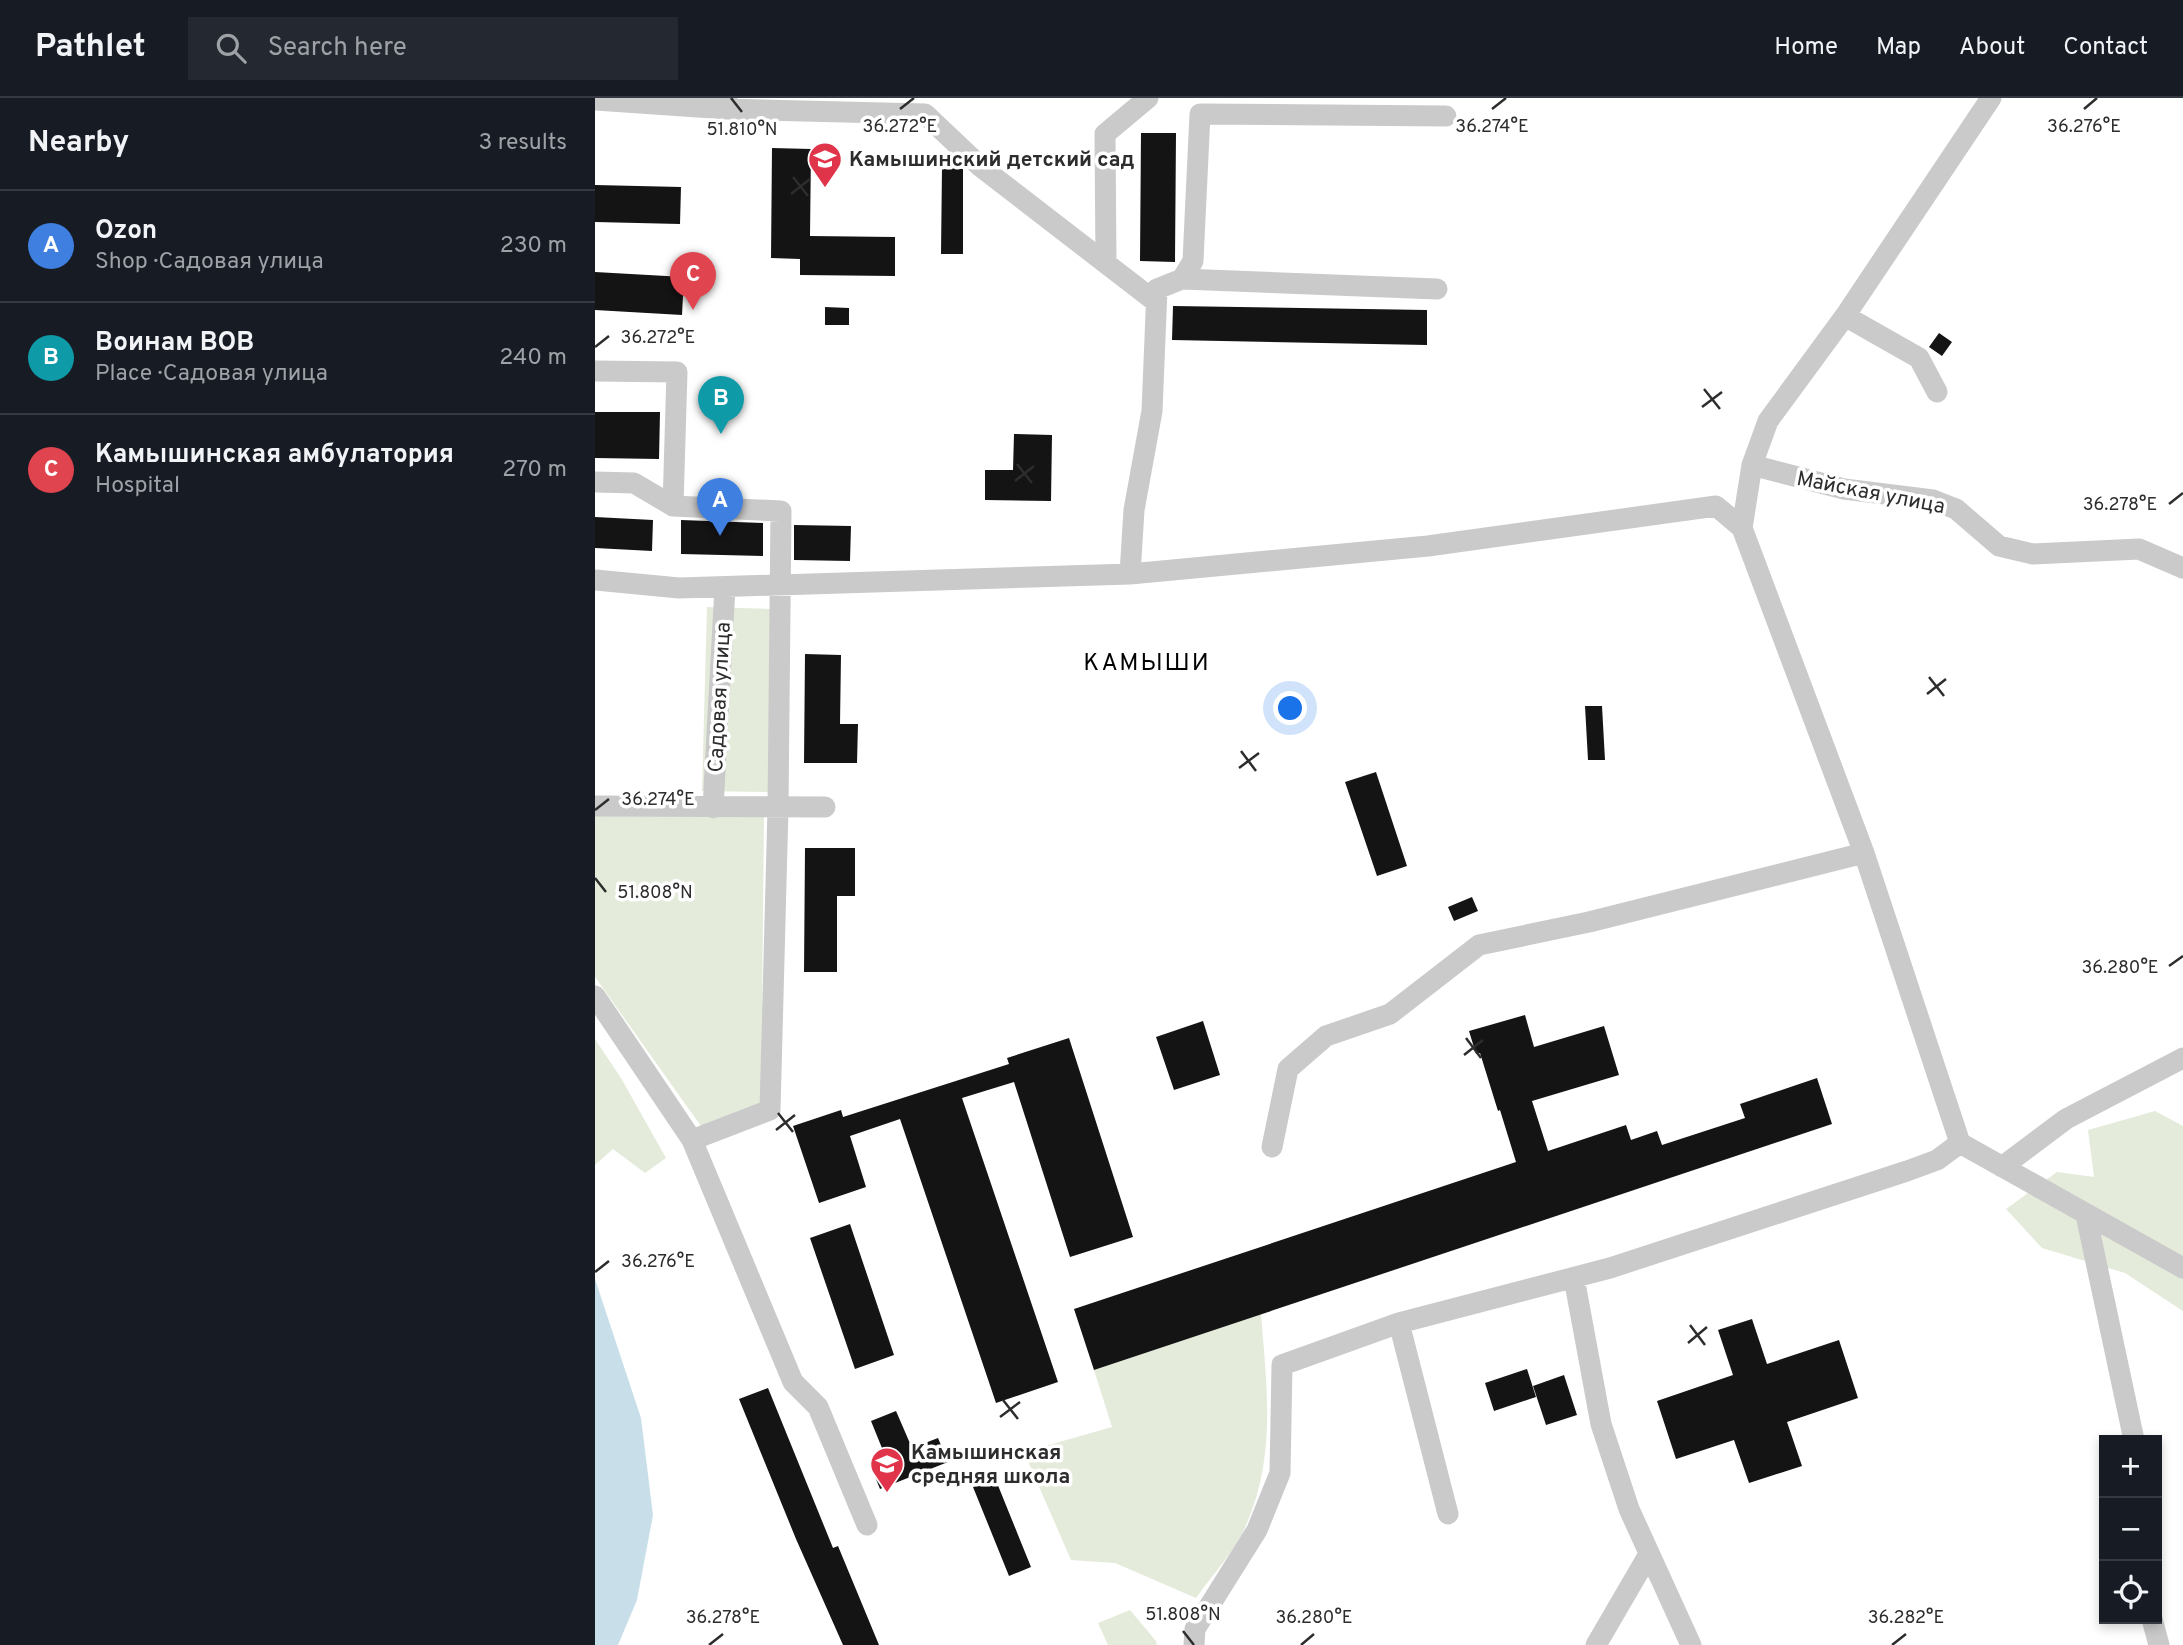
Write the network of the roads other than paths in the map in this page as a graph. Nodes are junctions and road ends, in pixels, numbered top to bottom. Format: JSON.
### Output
{"nodes":[{"id":1,"x":1148,"y":98,"type":"edge"},
{"id":2,"x":1991,"y":98,"type":"edge"},
{"id":3,"x":595,"y":100,"type":"edge"},
{"id":4,"x":727,"y":104,"type":"edge"},
{"id":5,"x":1446,"y":116,"type":"dead end"},
{"id":6,"x":1106,"y":263,"type":"junction"},
{"id":7,"x":1182,"y":279,"type":"junction"},
{"id":8,"x":1437,"y":289,"type":"dead end"},
{"id":9,"x":1156,"y":302,"type":"junction"},
{"id":10,"x":1845,"y":316,"type":"junction"},
{"id":11,"x":595,"y":372,"type":"edge"},
{"id":12,"x":1937,"y":392,"type":"dead end"},
{"id":13,"x":1752,"y":465,"type":"junction"},
{"id":14,"x":595,"y":482,"type":"edge"},
{"id":15,"x":673,"y":506,"type":"junction"},
{"id":16,"x":1742,"y":528,"type":"junction"},
{"id":17,"x":2183,"y":568,"type":"edge"},
{"id":18,"x":1130,"y":574,"type":"junction"},
{"id":19,"x":595,"y":580,"type":"edge"},
{"id":20,"x":781,"y":585,"type":"junction"},
{"id":21,"x":725,"y":587,"type":"junction"},
{"id":22,"x":595,"y":806,"type":"edge"},
{"id":23,"x":713,"y":807,"type":"junction"},
{"id":24,"x":825,"y":807,"type":"dead end"},
{"id":25,"x":778,"y":808,"type":"junction"},
{"id":26,"x":1864,"y":853,"type":"junction"},
{"id":27,"x":595,"y":996,"type":"edge"},
{"id":28,"x":2183,"y":1058,"type":"edge"},
{"id":29,"x":692,"y":1140,"type":"junction"},
{"id":30,"x":1959,"y":1143,"type":"junction"},
{"id":31,"x":1272,"y":1147,"type":"dead end"},
{"id":32,"x":2001,"y":1167,"type":"junction"},
{"id":33,"x":2086,"y":1215,"type":"junction"},
{"id":34,"x":2183,"y":1268,"type":"edge"},
{"id":35,"x":1574,"y":1278,"type":"junction"},
{"id":36,"x":1399,"y":1323,"type":"junction"},
{"id":37,"x":2133,"y":1435,"type":"edge"},
{"id":38,"x":1448,"y":1514,"type":"dead end"},
{"id":39,"x":867,"y":1525,"type":"dead end"},
{"id":40,"x":1649,"y":1554,"type":"junction"},
{"id":41,"x":2153,"y":1624,"type":"edge"},
{"id":42,"x":1194,"y":1645,"type":"edge"},
{"id":43,"x":1596,"y":1645,"type":"edge"},
{"id":44,"x":1691,"y":1645,"type":"edge"},
{"id":45,"x":2159,"y":1645,"type":"edge"}],
"edges":[{"from":1,"to":6,"type":"street"},
{"from":2,"to":10,"type":"street"},
{"from":3,"to":4,"type":"street"},
{"from":4,"to":6,"type":"street"},
{"from":5,"to":7,"type":"street"},
{"from":6,"to":9,"type":"street"},
{"from":7,"to":8,"type":"street"},
{"from":7,"to":9,"type":"street"},
{"from":9,"to":18,"type":"street"},
{"from":10,"to":12,"type":"street"},
{"from":10,"to":13,"type":"street"},
{"from":11,"to":15,"type":"street"},
{"from":13,"to":16,"type":"street"},
{"from":13,"to":17,"type":"street","name":"Майская улица"},
{"from":14,"to":15,"type":"street"},
{"from":15,"to":20,"type":"street"},
{"from":16,"to":18,"type":"street"},
{"from":16,"to":26,"type":"street"},
{"from":18,"to":20,"type":"street"},
{"from":19,"to":21,"type":"street"},
{"from":20,"to":21,"type":"street"},
{"from":20,"to":25,"type":"street"},
{"from":21,"to":23,"type":"street","name":"Садовая улица"},
{"from":22,"to":23,"type":"street"},
{"from":23,"to":25,"type":"street"},
{"from":24,"to":25,"type":"street"},
{"from":25,"to":29,"type":"street"},
{"from":26,"to":30,"type":"street"},
{"from":26,"to":31,"type":"street"},
{"from":27,"to":29,"type":"street"},
{"from":28,"to":32,"type":"street"},
{"from":29,"to":39,"type":"street"},
{"from":30,"to":32,"type":"street"},
{"from":30,"to":35,"type":"street"},
{"from":32,"to":33,"type":"street"},
{"from":33,"to":34,"type":"street"},
{"from":33,"to":37,"type":"street"},
{"from":35,"to":36,"type":"street"},
{"from":35,"to":40,"type":"street"},
{"from":36,"to":38,"type":"street"},
{"from":36,"to":42,"type":"street"},
{"from":40,"to":43,"type":"street"},
{"from":40,"to":44,"type":"street"},
{"from":41,"to":45,"type":"street"}]}
